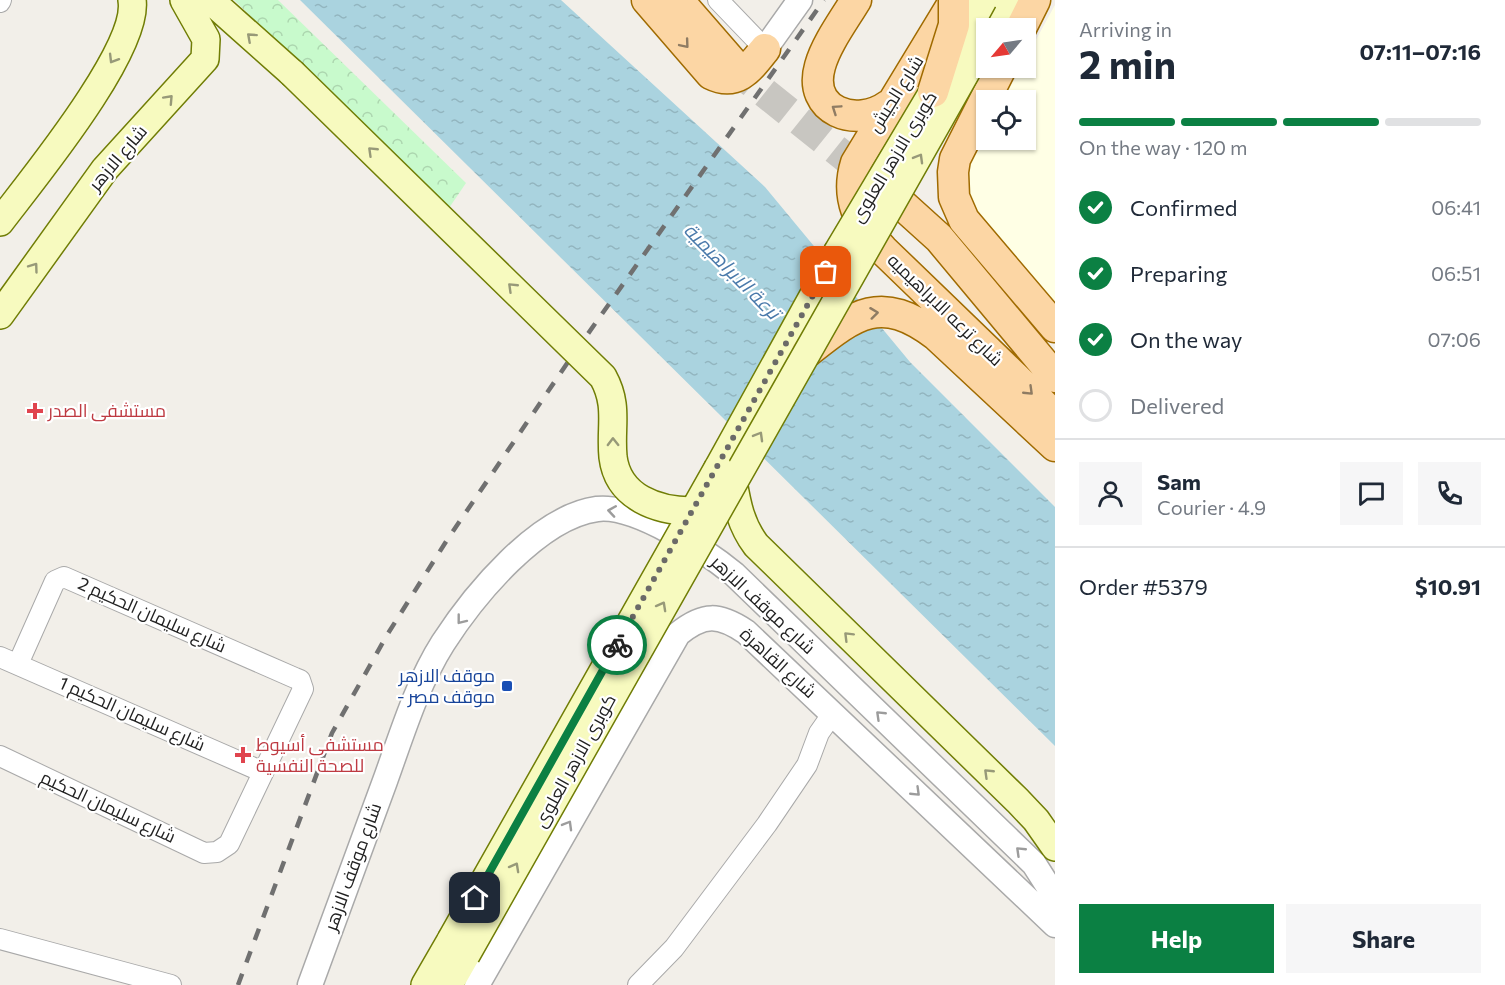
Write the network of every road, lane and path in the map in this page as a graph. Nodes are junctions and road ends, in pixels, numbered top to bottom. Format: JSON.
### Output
{"nodes":[{"id":1,"x":184,"y":0,"type":"edge"},
{"id":2,"x":210,"y":0,"type":"edge"},
{"id":3,"x":647,"y":0,"type":"edge"},
{"id":4,"x":678,"y":0,"type":"edge"},
{"id":5,"x":701,"y":0,"type":"edge"},
{"id":6,"x":718,"y":0,"type":"edge"},
{"id":7,"x":800,"y":0,"type":"edge"},
{"id":8,"x":954,"y":0,"type":"edge"},
{"id":9,"x":983,"y":0,"type":"edge"},
{"id":10,"x":1006,"y":0,"type":"edge"},
{"id":11,"x":1035,"y":0,"type":"edge"},
{"id":12,"x":855,"y":1,"type":"edge"},
{"id":13,"x":132,"y":2,"type":"edge"},
{"id":14,"x":996,"y":18,"type":"edge"},
{"id":15,"x":1026,"y":18,"type":"edge"},
{"id":16,"x":747,"y":54,"type":"junction"},
{"id":17,"x":976,"y":54,"type":"edge"},
{"id":18,"x":996,"y":78,"type":"edge"},
{"id":19,"x":906,"y":79,"type":"junction"},
{"id":20,"x":933,"y":92,"type":"junction"},
{"id":21,"x":889,"y":105,"type":"junction"},
{"id":22,"x":972,"y":123,"type":"junction"},
{"id":23,"x":871,"y":182,"type":"junction"},
{"id":24,"x":0,"y":222,"type":"edge"},
{"id":25,"x":0,"y":315,"type":"edge"},
{"id":26,"x":1055,"y":327,"type":"edge"},
{"id":27,"x":1055,"y":351,"type":"edge"},
{"id":28,"x":807,"y":352,"type":"junction"},
{"id":29,"x":1055,"y":377,"type":"edge"},
{"id":30,"x":1055,"y":416,"type":"edge"},
{"id":31,"x":1055,"y":446,"type":"edge"},
{"id":32,"x":733,"y":481,"type":"junction"},
{"id":33,"x":692,"y":511,"type":"junction"},
{"id":34,"x":9,"y":660,"type":"edge"},
{"id":35,"x":833,"y":713,"type":"junction"},
{"id":36,"x":0,"y":756,"type":"edge"},
{"id":37,"x":263,"y":772,"type":"junction"},
{"id":38,"x":1055,"y":847,"type":"edge"},
{"id":39,"x":1055,"y":897,"type":"edge"},
{"id":40,"x":1055,"y":926,"type":"edge"},
{"id":41,"x":0,"y":939,"type":"edge"},
{"id":42,"x":458,"y":947,"type":"junction"},
{"id":43,"x":171,"y":985,"type":"edge"},
{"id":44,"x":309,"y":985,"type":"edge"},
{"id":45,"x":425,"y":985,"type":"edge"},
{"id":46,"x":449,"y":985,"type":"edge"},
{"id":47,"x":477,"y":985,"type":"edge"},
{"id":48,"x":638,"y":985,"type":"edge"}],
"edges":[{"from":25,"to":1,"type":"main road","name":"شارع الازهر","one_way":true},
{"from":33,"to":2,"type":"main road","one_way":true,"bridge":true},
{"from":3,"to":16,"type":"main road","one_way":true},
{"from":4,"to":16,"type":"main road"},
{"from":5,"to":16,"type":"main road"},
{"from":6,"to":16,"type":"street"},
{"from":7,"to":16,"type":"street"},
{"from":8,"to":19,"type":"main road","name":"شارع الجيش"},
{"from":8,"to":20,"type":"main road","bridge":true},
{"from":9,"to":20,"type":"main road","name":"كوبرى الازهر العلوى","bridge":true},
{"from":10,"to":14,"type":"main road"},
{"from":11,"to":15,"type":"main road"},
{"from":21,"to":12,"type":"main road","one_way":true},
{"from":13,"to":24,"type":"main road","one_way":true},
{"from":28,"to":17,"type":"main road","name":"كوبرى الازهر العلوى","one_way":true,"bridge":true},
{"from":18,"to":22,"type":"main road"},
{"from":19,"to":21,"type":"main road","name":"شارع الجيش"},
{"from":19,"to":22,"type":"main road"},
{"from":20,"to":33,"type":"main road","name":"كوبرى الازهر العلوى","bridge":true},
{"from":21,"to":23,"type":"main road","name":"شارع الجيش"},
{"from":22,"to":26,"type":"main road"},
{"from":23,"to":27,"type":"main road"},
{"from":23,"to":29,"type":"main road"},
{"from":23,"to":30,"type":"main road","name":"شارع ترعه الابراهيميه","one_way":true},
{"from":28,"to":31,"type":"main road","one_way":true},
{"from":32,"to":28,"type":"main road","name":"كوبرى الازهر العلوى","one_way":true,"bridge":true},
{"from":38,"to":32,"type":"main road","one_way":true},
{"from":42,"to":32,"type":"main road","name":"كوبرى الازهر العلوى","one_way":true,"bridge":true},
{"from":33,"to":42,"type":"main road","name":"كوبرى الازهر العلوى","bridge":true},
{"from":34,"to":37,"type":"street","name":"شارع سليمان الحكيم 1"},
{"from":34,"to":37,"type":"street","name":"شارع سليمان الحكيم 2"},
{"from":35,"to":40,"type":"street","name":"شارع القاهرة","one_way":true},
{"from":47,"to":35,"type":"street","name":"شارع القاهرة","one_way":true},
{"from":35,"to":48,"type":"street"},
{"from":36,"to":37,"type":"street","name":"شارع سليمان الحكيم"},
{"from":39,"to":44,"type":"street","name":"شارع موقف الازهر","one_way":true},
{"from":41,"to":43,"type":"street"},
{"from":42,"to":45,"type":"main road"},
{"from":42,"to":46,"type":"main road"}]}
